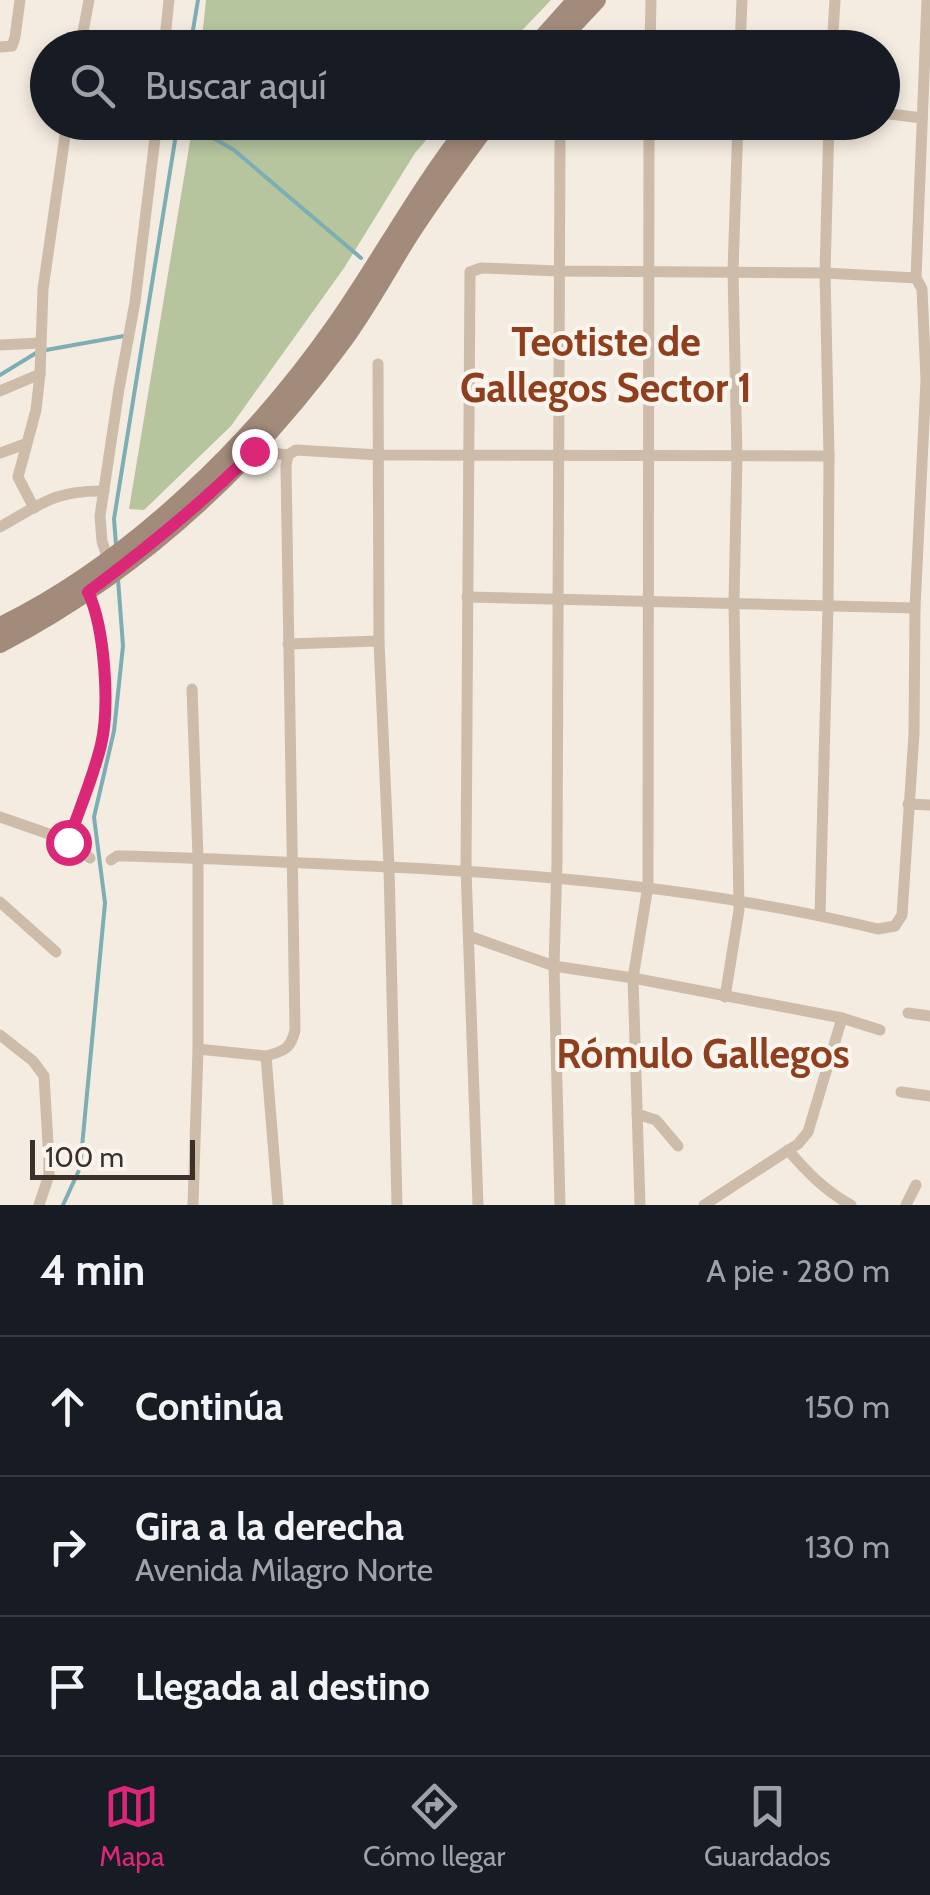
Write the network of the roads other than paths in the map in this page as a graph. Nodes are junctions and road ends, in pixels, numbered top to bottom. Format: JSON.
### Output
{"nodes":[{"id":1,"x":20,"y":0,"type":"edge"},
{"id":2,"x":89,"y":0,"type":"edge"},
{"id":3,"x":170,"y":0,"type":"edge"},
{"id":4,"x":576,"y":0,"type":"edge"},
{"id":5,"x":597,"y":0,"type":"edge"},
{"id":6,"x":651,"y":0,"type":"edge"},
{"id":7,"x":742,"y":0,"type":"edge"},
{"id":8,"x":835,"y":0,"type":"edge"},
{"id":9,"x":927,"y":0,"type":"edge"},
{"id":10,"x":83,"y":30,"type":"edge"},
{"id":11,"x":166,"y":30,"type":"edge"},
{"id":12,"x":549,"y":30,"type":"edge"},
{"id":13,"x":569,"y":30,"type":"edge"},
{"id":14,"x":650,"y":30,"type":"edge"},
{"id":15,"x":741,"y":30,"type":"edge"},
{"id":16,"x":833,"y":30,"type":"edge"},
{"id":17,"x":0,"y":48,"type":"edge"},
{"id":18,"x":900,"y":115,"type":"edge"},
{"id":19,"x":922,"y":118,"type":"junction"},
{"id":20,"x":65,"y":140,"type":"edge"},
{"id":21,"x":154,"y":140,"type":"edge"},
{"id":22,"x":458,"y":140,"type":"edge"},
{"id":23,"x":477,"y":140,"type":"edge"},
{"id":24,"x":560,"y":140,"type":"edge"},
{"id":25,"x":649,"y":140,"type":"edge"},
{"id":26,"x":737,"y":140,"type":"edge"},
{"id":27,"x":829,"y":140,"type":"edge"},
{"id":28,"x":650,"y":271,"type":"junction"},
{"id":29,"x":733,"y":271,"type":"junction"},
{"id":30,"x":559,"y":272,"type":"junction"},
{"id":31,"x":825,"y":274,"type":"junction"},
{"id":32,"x":916,"y":278,"type":"junction"},
{"id":33,"x":40,"y":344,"type":"junction"},
{"id":34,"x":0,"y":345,"type":"edge"},
{"id":35,"x":378,"y":364,"type":"dead end"},
{"id":36,"x":40,"y":374,"type":"junction"},
{"id":37,"x":928,"y":380,"type":"edge"},
{"id":38,"x":0,"y":391,"type":"edge"},
{"id":39,"x":25,"y":444,"type":"junction"},
{"id":40,"x":254,"y":451,"type":"junction"},
{"id":41,"x":0,"y":453,"type":"edge"},
{"id":42,"x":288,"y":454,"type":"junction"},
{"id":43,"x":378,"y":454,"type":"junction"},
{"id":44,"x":468,"y":455,"type":"junction"},
{"id":45,"x":558,"y":456,"type":"junction"},
{"id":46,"x":648,"y":456,"type":"junction"},
{"id":47,"x":829,"y":456,"type":"junction"},
{"id":48,"x":738,"y":457,"type":"junction"},
{"id":49,"x":104,"y":492,"type":"junction"},
{"id":50,"x":34,"y":508,"type":"junction"},
{"id":51,"x":0,"y":527,"type":"edge"},
{"id":52,"x":925,"y":529,"type":"edge"},
{"id":53,"x":108,"y":560,"type":"junction"},
{"id":54,"x":88,"y":592,"type":"junction"},
{"id":55,"x":466,"y":598,"type":"junction"},
{"id":56,"x":558,"y":600,"type":"junction"},
{"id":57,"x":648,"y":600,"type":"junction"},
{"id":58,"x":734,"y":602,"type":"junction"},
{"id":59,"x":828,"y":606,"type":"junction"},
{"id":60,"x":915,"y":608,"type":"junction"},
{"id":61,"x":0,"y":626,"type":"edge"},
{"id":62,"x":379,"y":641,"type":"junction"},
{"id":63,"x":0,"y":644,"type":"edge"},
{"id":64,"x":288,"y":644,"type":"junction"},
{"id":65,"x":914,"y":651,"type":"junction"},
{"id":66,"x":930,"y":652,"type":"edge"},
{"id":67,"x":192,"y":689,"type":"dead end"},
{"id":68,"x":914,"y":734,"type":"junction"},
{"id":69,"x":930,"y":735,"type":"edge"},
{"id":70,"x":908,"y":804,"type":"junction"},
{"id":71,"x":930,"y":805,"type":"edge"},
{"id":72,"x":0,"y":817,"type":"edge"},
{"id":73,"x":68,"y":842,"type":"junction"},
{"id":74,"x":90,"y":858,"type":"dead end"},
{"id":75,"x":198,"y":858,"type":"junction"},
{"id":76,"x":111,"y":860,"type":"dead end"},
{"id":77,"x":292,"y":862,"type":"junction"},
{"id":78,"x":389,"y":867,"type":"junction"},
{"id":79,"x":466,"y":870,"type":"junction"},
{"id":80,"x":557,"y":878,"type":"junction"},
{"id":81,"x":648,"y":886,"type":"junction"},
{"id":82,"x":738,"y":900,"type":"junction"},
{"id":83,"x":0,"y":902,"type":"edge"},
{"id":84,"x":820,"y":915,"type":"junction"},
{"id":85,"x":468,"y":936,"type":"junction"},
{"id":86,"x":56,"y":952,"type":"dead end"},
{"id":87,"x":554,"y":966,"type":"junction"},
{"id":88,"x":634,"y":978,"type":"junction"},
{"id":89,"x":725,"y":997,"type":"junction"},
{"id":90,"x":908,"y":1013,"type":"dead end"},
{"id":91,"x":930,"y":1016,"type":"edge"},
{"id":92,"x":842,"y":1018,"type":"junction"},
{"id":93,"x":880,"y":1030,"type":"dead end"},
{"id":94,"x":0,"y":1035,"type":"edge"},
{"id":95,"x":198,"y":1049,"type":"junction"},
{"id":96,"x":266,"y":1056,"type":"junction"},
{"id":97,"x":900,"y":1092,"type":"dead end"},
{"id":98,"x":930,"y":1096,"type":"edge"},
{"id":99,"x":637,"y":1114,"type":"junction"},
{"id":100,"x":678,"y":1146,"type":"dead end"},
{"id":101,"x":788,"y":1150,"type":"junction"},
{"id":102,"x":916,"y":1185,"type":"dead end"},
{"id":103,"x":38,"y":1205,"type":"edge"},
{"id":104,"x":193,"y":1205,"type":"edge"},
{"id":105,"x":278,"y":1205,"type":"edge"},
{"id":106,"x":397,"y":1205,"type":"edge"},
{"id":107,"x":478,"y":1205,"type":"edge"},
{"id":108,"x":560,"y":1205,"type":"edge"},
{"id":109,"x":640,"y":1205,"type":"edge"},
{"id":110,"x":704,"y":1205,"type":"edge"},
{"id":111,"x":851,"y":1205,"type":"edge"},
{"id":112,"x":906,"y":1205,"type":"edge"}],
"edges":[{"from":1,"to":17,"type":"street"},
{"from":2,"to":10,"type":"street"},
{"from":3,"to":11,"type":"street"},
{"from":4,"to":12,"type":"main road"},
{"from":5,"to":13,"type":"main road"},
{"from":6,"to":14,"type":"street"},
{"from":7,"to":15,"type":"street"},
{"from":8,"to":16,"type":"street"},
{"from":9,"to":19,"type":"street"},
{"from":18,"to":19,"type":"street"},
{"from":19,"to":32,"type":"street"},
{"from":20,"to":33,"type":"street"},
{"from":21,"to":49,"type":"street"},
{"from":22,"to":53,"type":"main road"},
{"from":23,"to":40,"type":"main road"},
{"from":24,"to":30,"type":"street"},
{"from":25,"to":28,"type":"street"},
{"from":26,"to":29,"type":"street"},
{"from":27,"to":31,"type":"street"},
{"from":28,"to":29,"type":"street"},
{"from":28,"to":30,"type":"street"},
{"from":28,"to":46,"type":"street"},
{"from":29,"to":31,"type":"street"},
{"from":29,"to":48,"type":"street"},
{"from":30,"to":44,"type":"street"},
{"from":30,"to":45,"type":"street"},
{"from":31,"to":32,"type":"street"},
{"from":31,"to":47,"type":"street"},
{"from":32,"to":37,"type":"street"},
{"from":33,"to":34,"type":"street"},
{"from":33,"to":36,"type":"street"},
{"from":35,"to":43,"type":"street"},
{"from":36,"to":38,"type":"street"},
{"from":36,"to":39,"type":"street"},
{"from":37,"to":52,"type":"street"},
{"from":39,"to":41,"type":"street"},
{"from":39,"to":50,"type":"street"},
{"from":40,"to":42,"type":"street"},
{"from":40,"to":54,"type":"main road"},
{"from":42,"to":43,"type":"street"},
{"from":42,"to":64,"type":"street"},
{"from":43,"to":44,"type":"street"},
{"from":43,"to":62,"type":"street"},
{"from":44,"to":45,"type":"street"},
{"from":44,"to":55,"type":"street"},
{"from":45,"to":46,"type":"street"},
{"from":45,"to":56,"type":"street"},
{"from":46,"to":48,"type":"street"},
{"from":46,"to":57,"type":"street"},
{"from":47,"to":48,"type":"street"},
{"from":47,"to":59,"type":"street"},
{"from":48,"to":58,"type":"street"},
{"from":49,"to":50,"type":"street"},
{"from":49,"to":53,"type":"street"},
{"from":50,"to":51,"type":"street"},
{"from":52,"to":60,"type":"street"},
{"from":53,"to":61,"type":"main road"},
{"from":54,"to":63,"type":"main road"},
{"from":54,"to":73,"type":"street"},
{"from":55,"to":56,"type":"street"},
{"from":55,"to":79,"type":"street"},
{"from":56,"to":57,"type":"street"},
{"from":56,"to":80,"type":"street"},
{"from":57,"to":58,"type":"street"},
{"from":57,"to":81,"type":"street"},
{"from":58,"to":59,"type":"street"},
{"from":58,"to":82,"type":"street"},
{"from":59,"to":60,"type":"street"},
{"from":59,"to":84,"type":"street"},
{"from":60,"to":65,"type":"street"},
{"from":62,"to":64,"type":"street"},
{"from":62,"to":78,"type":"street"},
{"from":64,"to":77,"type":"street"},
{"from":65,"to":66,"type":"street"},
{"from":65,"to":68,"type":"street"},
{"from":67,"to":75,"type":"street"},
{"from":68,"to":69,"type":"street"},
{"from":68,"to":70,"type":"street"},
{"from":70,"to":71,"type":"street"},
{"from":70,"to":84,"type":"street"},
{"from":72,"to":73,"type":"street"},
{"from":73,"to":74,"type":"street"},
{"from":75,"to":76,"type":"street"},
{"from":75,"to":77,"type":"street"},
{"from":75,"to":95,"type":"street"},
{"from":77,"to":78,"type":"street"},
{"from":77,"to":96,"type":"street"},
{"from":78,"to":79,"type":"street"},
{"from":78,"to":106,"type":"street"},
{"from":79,"to":80,"type":"street"},
{"from":79,"to":85,"type":"street"},
{"from":80,"to":81,"type":"street"},
{"from":80,"to":87,"type":"street"},
{"from":81,"to":82,"type":"street"},
{"from":81,"to":88,"type":"street"},
{"from":82,"to":84,"type":"street"},
{"from":82,"to":89,"type":"street"},
{"from":83,"to":86,"type":"street"},
{"from":85,"to":87,"type":"street"},
{"from":85,"to":107,"type":"street"},
{"from":87,"to":88,"type":"street"},
{"from":87,"to":108,"type":"street"},
{"from":88,"to":89,"type":"street"},
{"from":88,"to":99,"type":"street"},
{"from":89,"to":92,"type":"street"},
{"from":90,"to":91,"type":"street"},
{"from":92,"to":93,"type":"street"},
{"from":92,"to":101,"type":"street"},
{"from":94,"to":103,"type":"street"},
{"from":95,"to":96,"type":"street"},
{"from":95,"to":104,"type":"street"},
{"from":96,"to":105,"type":"street"},
{"from":97,"to":98,"type":"street"},
{"from":99,"to":100,"type":"street"},
{"from":99,"to":109,"type":"street"},
{"from":101,"to":110,"type":"street"},
{"from":101,"to":111,"type":"street"},
{"from":102,"to":112,"type":"street"}]}
